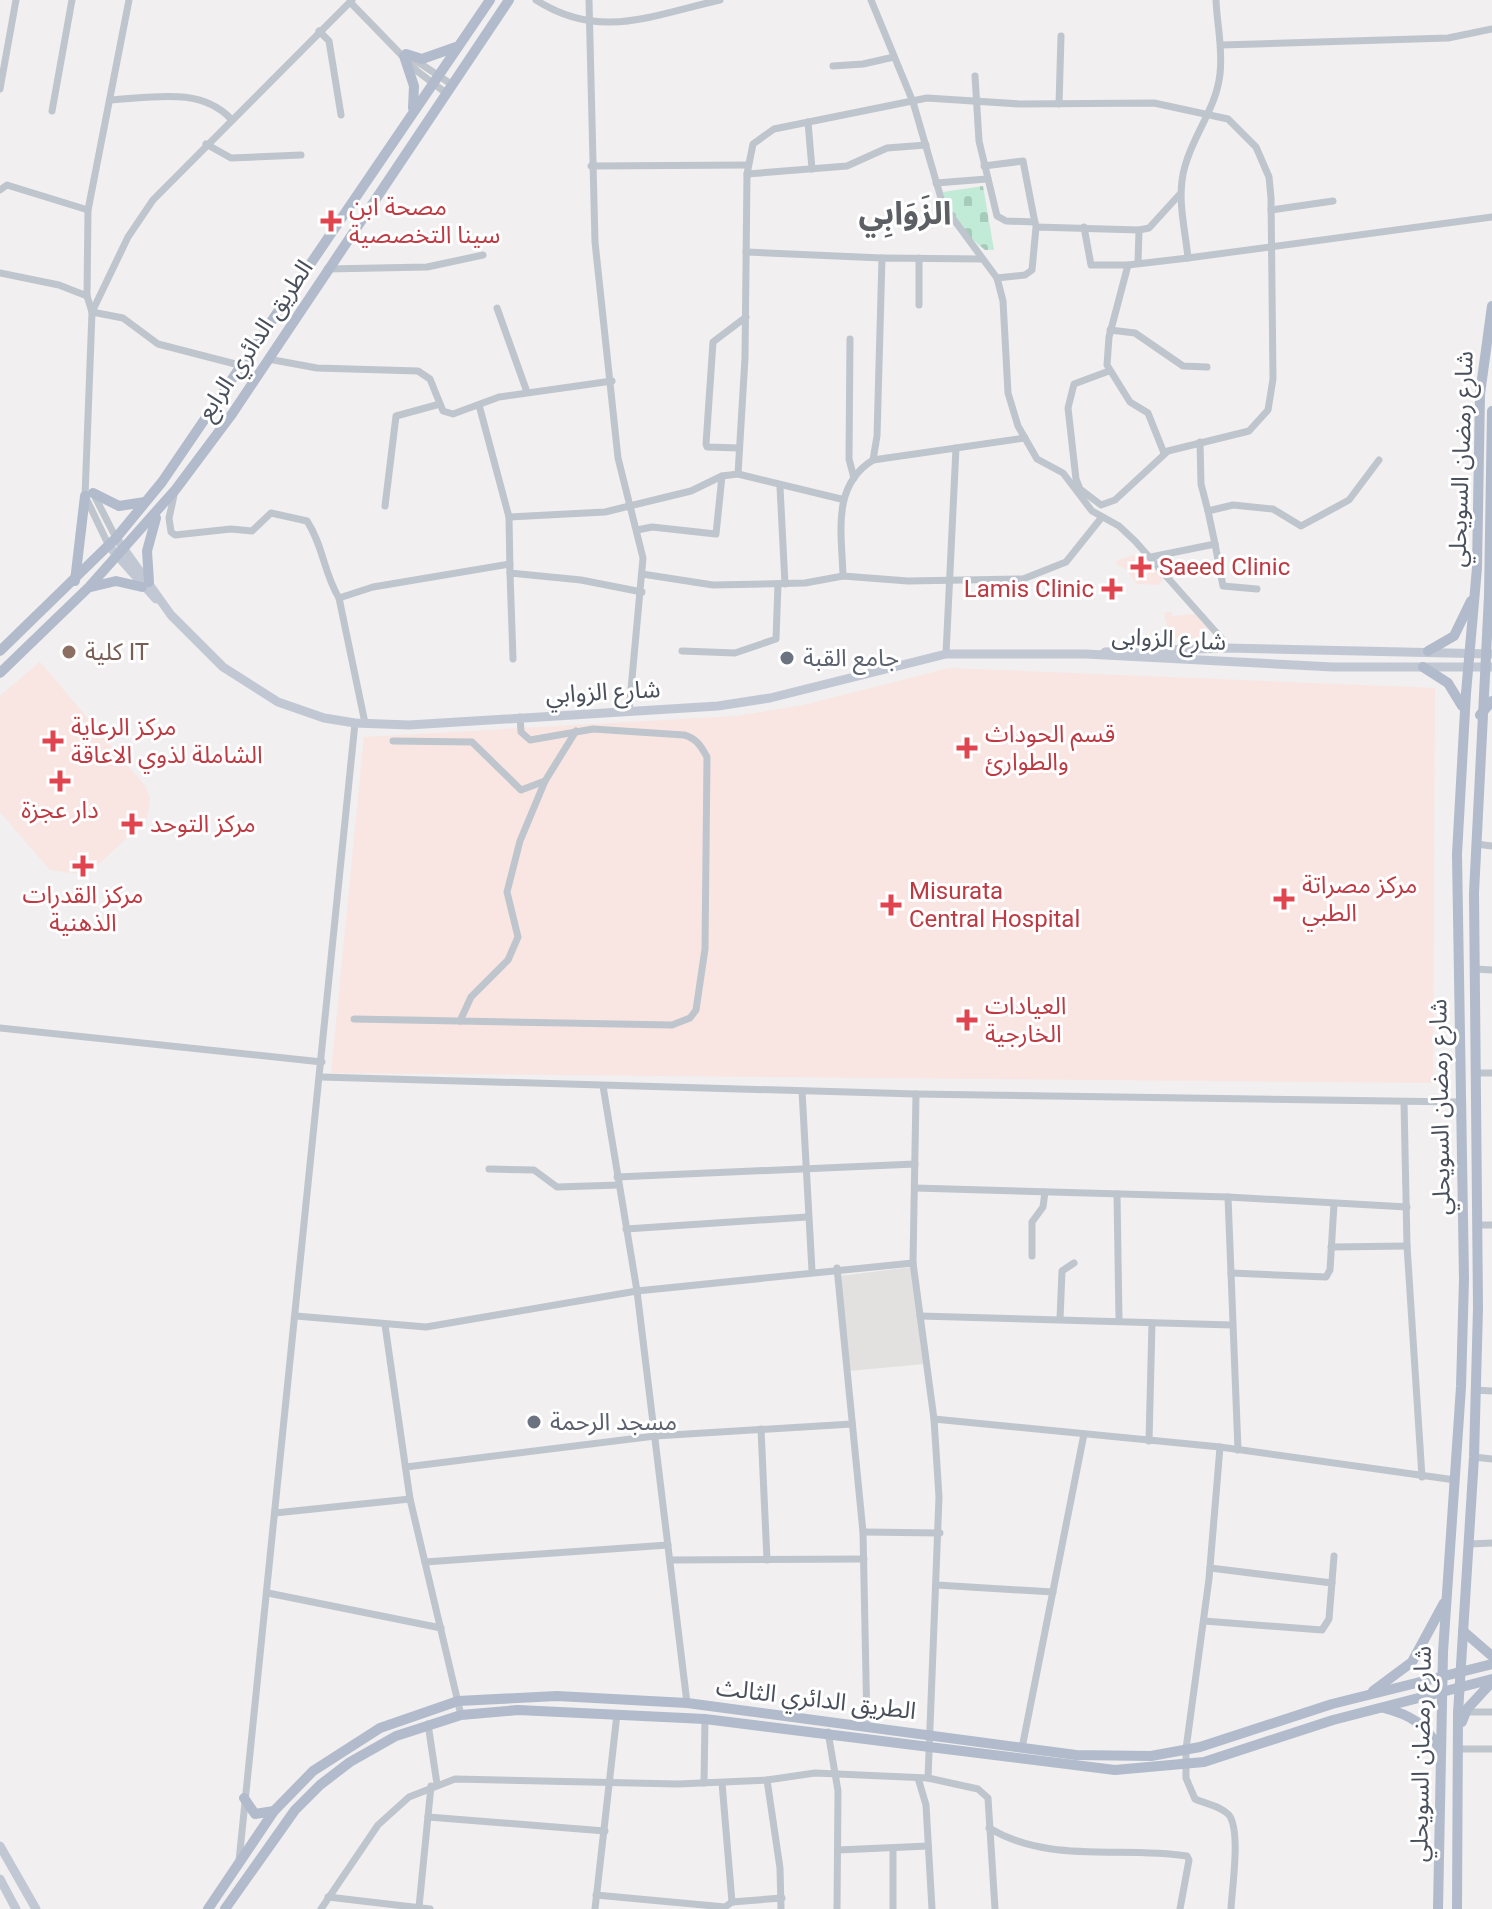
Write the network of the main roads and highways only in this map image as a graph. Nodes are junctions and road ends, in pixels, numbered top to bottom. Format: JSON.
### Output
{"nodes":[{"id":1,"x":490,"y":0,"type":"edge"},
{"id":2,"x":509,"y":0,"type":"edge"},
{"id":3,"x":457,"y":46,"type":"junction"},
{"id":4,"x":412,"y":113,"type":"junction"},
{"id":5,"x":1492,"y":306,"type":"edge"},
{"id":6,"x":1492,"y":411,"type":"edge"},
{"id":7,"x":147,"y":501,"type":"junction"},
{"id":8,"x":158,"y":512,"type":"junction"},
{"id":9,"x":74,"y":582,"type":"junction"},
{"id":10,"x":89,"y":587,"type":"junction"},
{"id":11,"x":1475,"y":592,"type":"junction"},
{"id":12,"x":1490,"y":599,"type":"edge"},
{"id":13,"x":0,"y":651,"type":"edge"},
{"id":14,"x":1428,"y":651,"type":"road end"},
{"id":15,"x":1489,"y":653,"type":"edge"},
{"id":16,"x":1423,"y":667,"type":"road end"},
{"id":17,"x":1488,"y":667,"type":"edge"},
{"id":18,"x":0,"y":673,"type":"edge"},
{"id":19,"x":1492,"y":701,"type":"edge"},
{"id":20,"x":1464,"y":711,"type":"junction"},
{"id":21,"x":1480,"y":715,"type":"junction"},
{"id":22,"x":1446,"y":1598,"type":"junction"},
{"id":23,"x":1463,"y":1631,"type":"junction"},
{"id":24,"x":1492,"y":1656,"type":"edge"},
{"id":25,"x":1492,"y":1664,"type":"edge"},
{"id":26,"x":1461,"y":1671,"type":"junction"},
{"id":27,"x":1443,"y":1675,"type":"junction"},
{"id":28,"x":1492,"y":1680,"type":"edge"},
{"id":29,"x":1460,"y":1688,"type":"junction"},
{"id":30,"x":1442,"y":1692,"type":"junction"},
{"id":31,"x":1365,"y":1697,"type":"junction"},
{"id":32,"x":1382,"y":1708,"type":"junction"},
{"id":33,"x":1459,"y":1732,"type":"junction"},
{"id":34,"x":1440,"y":1749,"type":"junction"},
{"id":35,"x":244,"y":1798,"type":"road end"},
{"id":36,"x":274,"y":1811,"type":"junction"},
{"id":37,"x":208,"y":1909,"type":"edge"},
{"id":38,"x":225,"y":1909,"type":"edge"},
{"id":39,"x":1438,"y":1909,"type":"edge"},
{"id":40,"x":1457,"y":1909,"type":"edge"}],
"edges":[{"from":1,"to":3,"type":"main road","name":"الطريق الدائري الرابع"},
{"from":2,"to":8,"type":"main road","name":"الطريق الدائري الرابع"},
{"from":3,"to":4,"type":"main road","name":"الطريق الدائري الرابع"},
{"from":3,"to":4,"type":"main road"},
{"from":4,"to":7,"type":"main road","name":"الطريق الدائري الرابع"},
{"from":5,"to":11,"type":"main road","name":"شارع رمضان السويحلي"},
{"from":6,"to":12,"type":"main road","name":"شارع رمضان السويحلي"},
{"from":7,"to":9,"type":"main road","name":"الطريق الدائري الرابع"},
{"from":7,"to":9,"type":"main road"},
{"from":8,"to":10,"type":"main road","name":"الطريق الدائري الرابع"},
{"from":8,"to":10,"type":"main road"},
{"from":9,"to":13,"type":"main road","name":"الطريق الدائري الرابع"},
{"from":10,"to":18,"type":"main road","name":"الطريق الدائري الرابع"},
{"from":11,"to":14,"type":"main road"},
{"from":11,"to":20,"type":"main road","name":"شارع رمضان السويحلي"},
{"from":12,"to":15,"type":"main road","name":"شارع رمضان السويحلي"},
{"from":15,"to":17,"type":"main road","name":"شارع رمضان السويحلي"},
{"from":16,"to":20,"type":"main road"},
{"from":17,"to":21,"type":"main road","name":"شارع رمضان السويحلي"},
{"from":19,"to":21,"type":"main road"},
{"from":20,"to":22,"type":"main road","name":"شارع رمضان السويحلي"},
{"from":21,"to":23,"type":"main road","name":"شارع رمضان السويحلي"},
{"from":22,"to":27,"type":"main road","name":"شارع رمضان السويحلي"},
{"from":22,"to":31,"type":"main road"},
{"from":23,"to":24,"type":"main road"},
{"from":23,"to":26,"type":"main road","name":"شارع رمضان السويحلي"},
{"from":25,"to":26,"type":"main road","name":"الطريق الدائري الثالث"},
{"from":26,"to":27,"type":"main road","name":"الطريق الدائري الثالث"},
{"from":26,"to":29,"type":"main road","name":"شارع رمضان السويحلي"},
{"from":27,"to":30,"type":"main road","name":"شارع رمضان السويحلي"},
{"from":27,"to":31,"type":"main road","name":"الطريق الدائري الثالث"},
{"from":28,"to":29,"type":"main road","name":"الطريق الدائري الثالث"},
{"from":28,"to":33,"type":"main road"},
{"from":29,"to":30,"type":"main road","name":"الطريق الدائري الثالث"},
{"from":29,"to":33,"type":"main road","name":"شارع رمضان السويحلي"},
{"from":30,"to":32,"type":"main road","name":"الطريق الدائري الثالث"},
{"from":30,"to":34,"type":"main road","name":"شارع رمضان السويحلي"},
{"from":31,"to":36,"type":"main road","name":"الطريق الدائري الثالث"},
{"from":32,"to":34,"type":"main road"},
{"from":32,"to":38,"type":"main road","name":"الطريق الدائري الثالث"},
{"from":33,"to":40,"type":"main road","name":"شارع رمضان السويحلي"},
{"from":34,"to":39,"type":"main road","name":"شارع رمضان السويحلي"},
{"from":35,"to":36,"type":"main road"},
{"from":36,"to":37,"type":"main road","name":"الطريق الدائري الثالث"}]}
